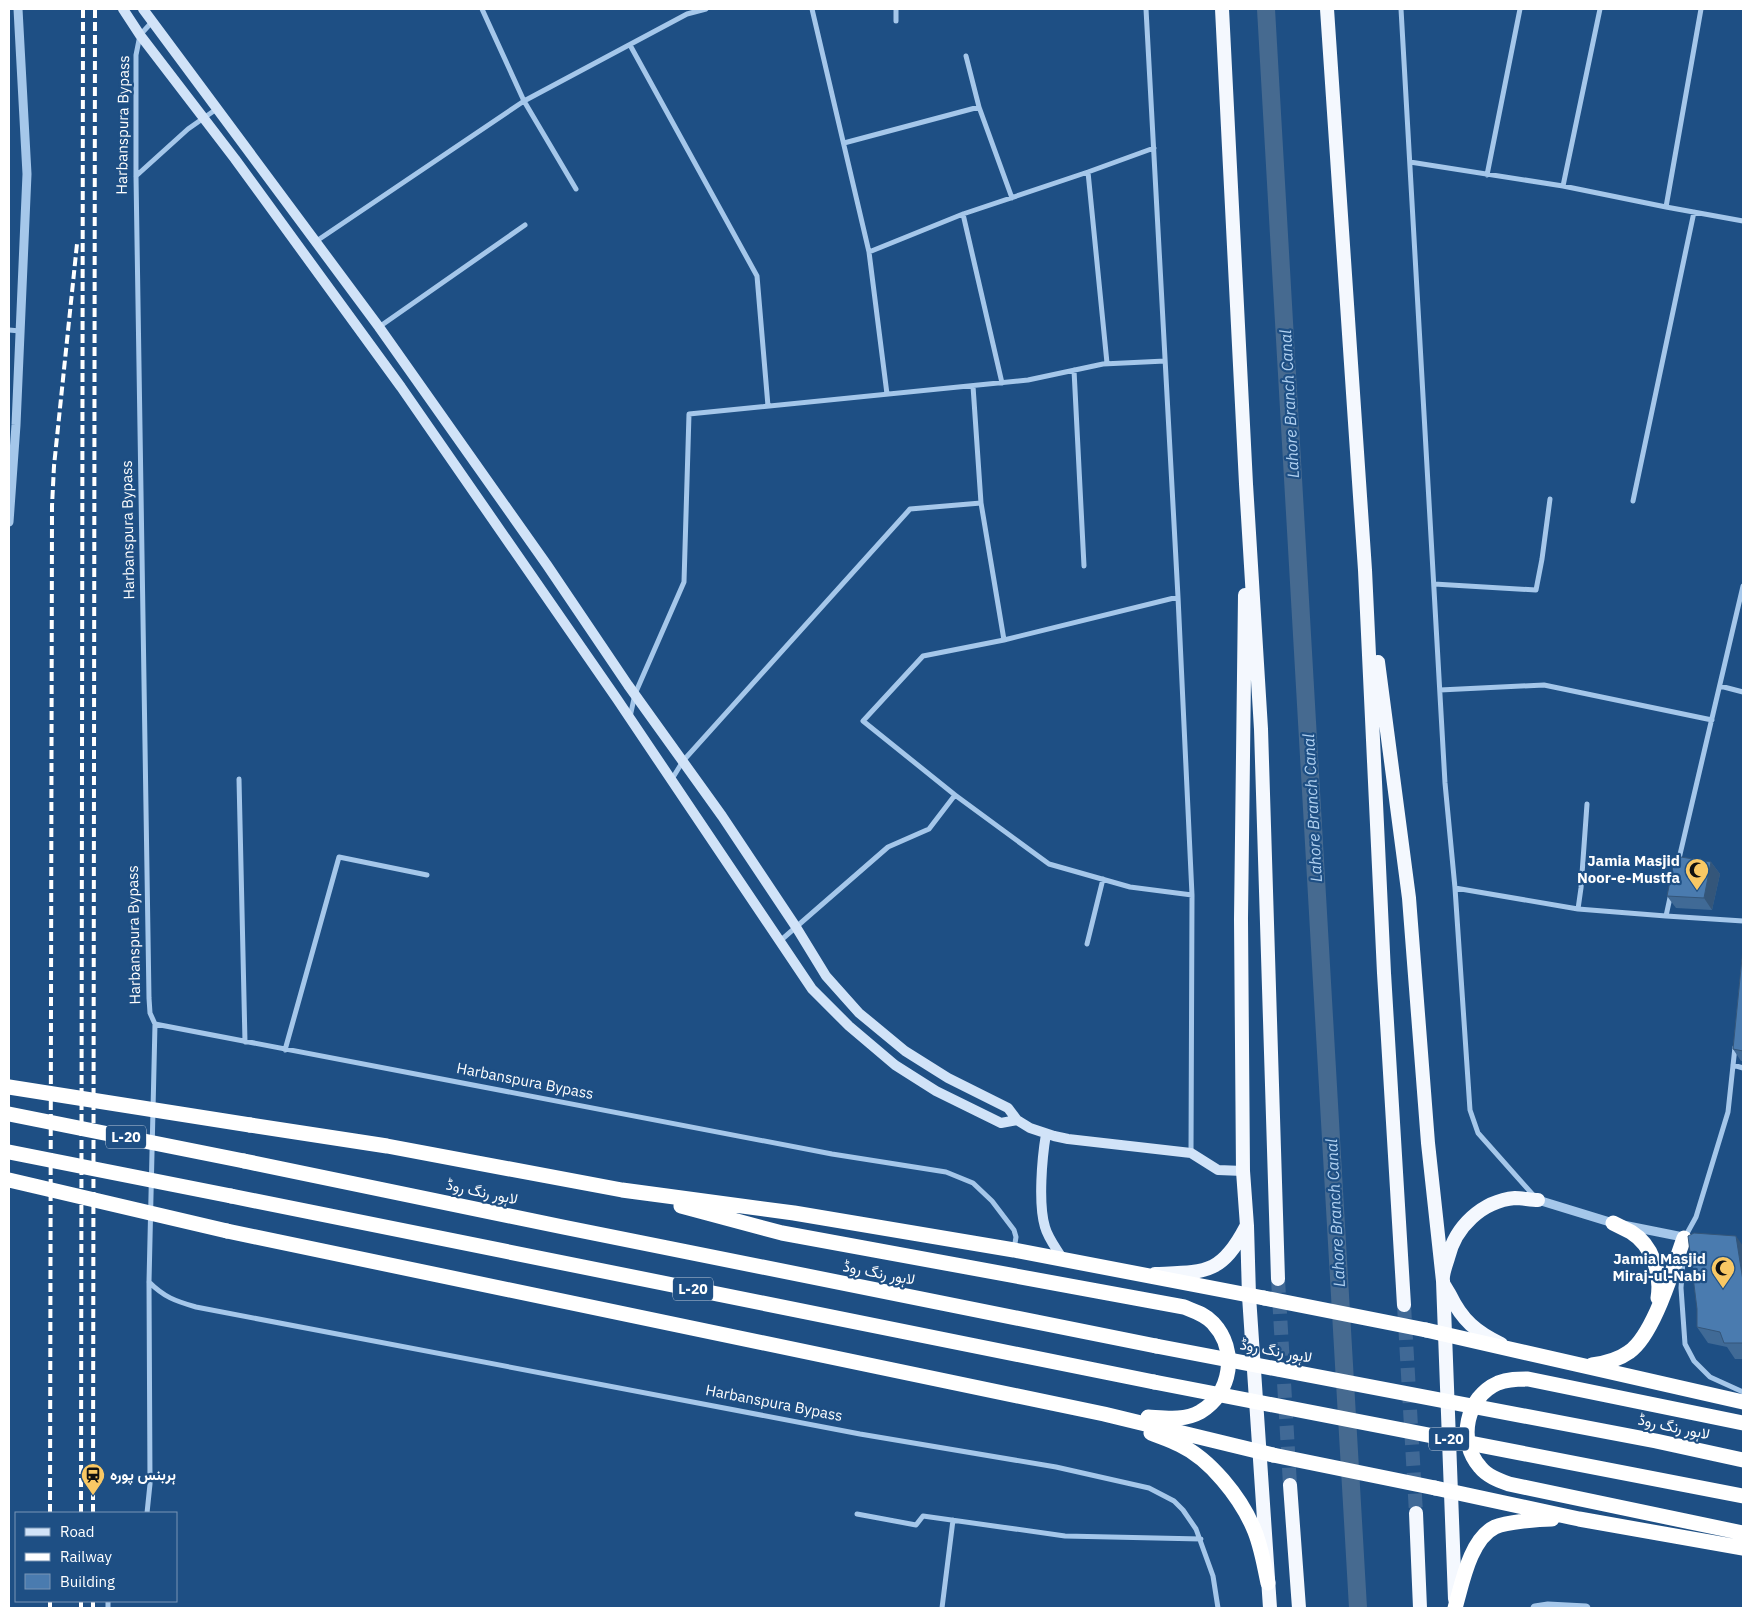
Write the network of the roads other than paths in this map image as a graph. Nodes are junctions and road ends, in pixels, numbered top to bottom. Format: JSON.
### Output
{"nodes":[{"id":1,"x":18,"y":9,"type":"edge"},
{"id":2,"x":122,"y":9,"type":"edge"},
{"id":3,"x":143,"y":9,"type":"edge"},
{"id":4,"x":482,"y":9,"type":"edge"},
{"id":5,"x":706,"y":9,"type":"edge"},
{"id":6,"x":812,"y":9,"type":"edge"},
{"id":7,"x":896,"y":9,"type":"edge"},
{"id":8,"x":1146,"y":9,"type":"edge"},
{"id":9,"x":1222,"y":9,"type":"edge"},
{"id":10,"x":1327,"y":9,"type":"edge"},
{"id":11,"x":1401,"y":9,"type":"edge"},
{"id":12,"x":1520,"y":9,"type":"edge"},
{"id":13,"x":1600,"y":9,"type":"edge"},
{"id":14,"x":1701,"y":9,"type":"edge"},
{"id":15,"x":896,"y":21,"type":"dead end"},
{"id":16,"x":152,"y":22,"type":"junction"},
{"id":17,"x":140,"y":35,"type":"junction"},
{"id":18,"x":630,"y":45,"type":"junction"},
{"id":19,"x":966,"y":56,"type":"dead end"},
{"id":20,"x":524,"y":101,"type":"junction"},
{"id":21,"x":979,"y":107,"type":"junction"},
{"id":22,"x":218,"y":108,"type":"junction"},
{"id":23,"x":204,"y":119,"type":"junction"},
{"id":24,"x":844,"y":143,"type":"junction"},
{"id":25,"x":1154,"y":148,"type":"junction"},
{"id":26,"x":1410,"y":162,"type":"junction"},
{"id":27,"x":1088,"y":172,"type":"junction"},
{"id":28,"x":1487,"y":175,"type":"junction"},
{"id":29,"x":136,"y":176,"type":"junction"},
{"id":30,"x":1563,"y":186,"type":"junction"},
{"id":31,"x":576,"y":188,"type":"dead end"},
{"id":32,"x":1012,"y":198,"type":"junction"},
{"id":33,"x":1666,"y":207,"type":"junction"},
{"id":34,"x":1694,"y":212,"type":"junction"},
{"id":35,"x":963,"y":214,"type":"junction"},
{"id":36,"x":1743,"y":221,"type":"edge"},
{"id":37,"x":525,"y":225,"type":"dead end"},
{"id":38,"x":315,"y":242,"type":"junction"},
{"id":39,"x":869,"y":252,"type":"junction"},
{"id":40,"x":379,"y":327,"type":"junction"},
{"id":41,"x":9,"y":330,"type":"edge"},
{"id":42,"x":20,"y":331,"type":"junction"},
{"id":43,"x":1165,"y":360,"type":"junction"},
{"id":44,"x":1107,"y":363,"type":"junction"},
{"id":45,"x":1074,"y":370,"type":"junction"},
{"id":46,"x":1002,"y":383,"type":"junction"},
{"id":47,"x":973,"y":386,"type":"junction"},
{"id":48,"x":888,"y":394,"type":"junction"},
{"id":49,"x":768,"y":406,"type":"junction"},
{"id":50,"x":12,"y":426,"type":"edge"},
{"id":51,"x":1246,"y":484,"type":"junction"},
{"id":52,"x":1550,"y":500,"type":"dead end"},
{"id":53,"x":1633,"y":501,"type":"dead end"},
{"id":54,"x":981,"y":503,"type":"junction"},
{"id":55,"x":9,"y":522,"type":"edge"},
{"id":56,"x":1084,"y":566,"type":"dead end"},
{"id":57,"x":1365,"y":570,"type":"junction"},
{"id":58,"x":1434,"y":584,"type":"junction"},
{"id":59,"x":1743,"y":586,"type":"edge"},
{"id":60,"x":1178,"y":597,"type":"junction"},
{"id":61,"x":1004,"y":640,"type":"junction"},
{"id":62,"x":1720,"y":686,"type":"junction"},
{"id":63,"x":1440,"y":690,"type":"junction"},
{"id":64,"x":1743,"y":692,"type":"edge"},
{"id":65,"x":635,"y":694,"type":"junction"},
{"id":66,"x":630,"y":718,"type":"junction"},
{"id":67,"x":1712,"y":720,"type":"junction"},
{"id":68,"x":682,"y":761,"type":"junction"},
{"id":69,"x":239,"y":779,"type":"dead end"},
{"id":70,"x":672,"y":779,"type":"junction"},
{"id":71,"x":955,"y":795,"type":"junction"},
{"id":72,"x":1587,"y":804,"type":"dead end"},
{"id":73,"x":1676,"y":873,"type":"edge"},
{"id":74,"x":427,"y":875,"type":"dead end"},
{"id":75,"x":1103,"y":879,"type":"junction"},
{"id":76,"x":1674,"y":883,"type":"edge"},
{"id":77,"x":1456,"y":888,"type":"junction"},
{"id":78,"x":1192,"y":895,"type":"junction"},
{"id":79,"x":1578,"y":909,"type":"junction"},
{"id":80,"x":1666,"y":916,"type":"junction"},
{"id":81,"x":1743,"y":921,"type":"edge"},
{"id":82,"x":796,"y":926,"type":"junction"},
{"id":83,"x":779,"y":942,"type":"junction"},
{"id":84,"x":1087,"y":944,"type":"dead end"},
{"id":85,"x":155,"y":1024,"type":"junction"},
{"id":86,"x":1736,"y":1037,"type":"edge"},
{"id":87,"x":245,"y":1042,"type":"junction"},
{"id":88,"x":285,"y":1050,"type":"junction"},
{"id":89,"x":1733,"y":1066,"type":"junction"},
{"id":90,"x":1743,"y":1068,"type":"edge"},
{"id":91,"x":9,"y":1087,"type":"edge"},
{"id":92,"x":9,"y":1114,"type":"edge"},
{"id":93,"x":1017,"y":1120,"type":"junction"},
{"id":94,"x":1046,"y":1134,"type":"junction"},
{"id":95,"x":9,"y":1152,"type":"edge"},
{"id":96,"x":1191,"y":1153,"type":"junction"},
{"id":97,"x":1243,"y":1171,"type":"junction"},
{"id":98,"x":9,"y":1180,"type":"edge"},
{"id":99,"x":622,"y":1190,"type":"junction"},
{"id":100,"x":1538,"y":1200,"type":"junction"},
{"id":101,"x":1613,"y":1223,"type":"junction"},
{"id":102,"x":1247,"y":1226,"type":"junction"},
{"id":103,"x":1689,"y":1238,"type":"junction"},
{"id":104,"x":1014,"y":1250,"type":"junction"},
{"id":105,"x":1062,"y":1258,"type":"junction"},
{"id":106,"x":1147,"y":1274,"type":"junction"},
{"id":107,"x":1278,"y":1279,"type":"tunnel mouth"},
{"id":108,"x":1443,"y":1280,"type":"junction"},
{"id":109,"x":148,"y":1282,"type":"junction"},
{"id":110,"x":1256,"y":1297,"type":"junction"},
{"id":111,"x":1404,"y":1305,"type":"tunnel mouth"},
{"id":112,"x":1656,"y":1314,"type":"junction"},
{"id":113,"x":1445,"y":1335,"type":"junction"},
{"id":114,"x":1512,"y":1349,"type":"junction"},
{"id":115,"x":1586,"y":1366,"type":"junction"},
{"id":116,"x":1743,"y":1392,"type":"edge"},
{"id":117,"x":1743,"y":1402,"type":"edge"},
{"id":118,"x":1104,"y":1414,"type":"junction"},
{"id":119,"x":1743,"y":1423,"type":"edge"},
{"id":120,"x":1266,"y":1453,"type":"junction"},
{"id":121,"x":1743,"y":1460,"type":"edge"},
{"id":122,"x":1290,"y":1485,"type":"tunnel mouth"},
{"id":123,"x":1451,"y":1492,"type":"junction"},
{"id":124,"x":1743,"y":1496,"type":"edge"},
{"id":125,"x":146,"y":1512,"type":"edge"},
{"id":126,"x":1416,"y":1513,"type":"tunnel mouth"},
{"id":127,"x":857,"y":1514,"type":"dead end"},
{"id":128,"x":1579,"y":1519,"type":"junction"},
{"id":129,"x":953,"y":1520,"type":"junction"},
{"id":130,"x":1743,"y":1533,"type":"edge"},
{"id":131,"x":1201,"y":1539,"type":"junction"},
{"id":132,"x":1743,"y":1548,"type":"edge"},
{"id":133,"x":1268,"y":1583,"type":"junction"},
{"id":134,"x":942,"y":1608,"type":"edge"},
{"id":135,"x":1218,"y":1608,"type":"edge"},
{"id":136,"x":1270,"y":1608,"type":"edge"},
{"id":137,"x":1300,"y":1608,"type":"edge"},
{"id":138,"x":1420,"y":1608,"type":"edge"},
{"id":139,"x":1456,"y":1608,"type":"edge"},
{"id":140,"x":1535,"y":1608,"type":"edge"},
{"id":141,"x":1586,"y":1608,"type":"edge"}],
"edges":[{"from":1,"to":42,"type":"street"},
{"from":2,"to":17,"type":"main road"},
{"from":3,"to":16,"type":"main road"},
{"from":4,"to":20,"type":"street"},
{"from":5,"to":18,"type":"street"},
{"from":6,"to":24,"type":"street"},
{"from":7,"to":15,"type":"street"},
{"from":8,"to":25,"type":"street"},
{"from":9,"to":51,"type":"highway"},
{"from":10,"to":57,"type":"highway"},
{"from":11,"to":26,"type":"street"},
{"from":12,"to":28,"type":"street"},
{"from":13,"to":30,"type":"street"},
{"from":14,"to":33,"type":"street"},
{"from":16,"to":17,"type":"street","name":"Harbanspura Bypass"},
{"from":16,"to":22,"type":"main road"},
{"from":17,"to":23,"type":"main road"},
{"from":17,"to":29,"type":"street","name":"Harbanspura Bypass"},
{"from":18,"to":20,"type":"street"},
{"from":18,"to":49,"type":"street"},
{"from":19,"to":21,"type":"street"},
{"from":20,"to":31,"type":"street"},
{"from":20,"to":38,"type":"street"},
{"from":21,"to":24,"type":"street"},
{"from":21,"to":32,"type":"street"},
{"from":22,"to":23,"type":"street"},
{"from":22,"to":38,"type":"main road"},
{"from":23,"to":29,"type":"street"},
{"from":23,"to":66,"type":"main road"},
{"from":24,"to":39,"type":"street"},
{"from":25,"to":27,"type":"street"},
{"from":25,"to":43,"type":"street"},
{"from":26,"to":28,"type":"street"},
{"from":26,"to":58,"type":"street"},
{"from":27,"to":32,"type":"street"},
{"from":27,"to":44,"type":"street"},
{"from":28,"to":30,"type":"street"},
{"from":29,"to":85,"type":"street","name":"Harbanspura Bypass"},
{"from":30,"to":33,"type":"street"},
{"from":32,"to":35,"type":"street"},
{"from":33,"to":34,"type":"street"},
{"from":34,"to":36,"type":"street"},
{"from":34,"to":53,"type":"street"},
{"from":35,"to":39,"type":"street"},
{"from":35,"to":46,"type":"street"},
{"from":37,"to":40,"type":"street"},
{"from":38,"to":40,"type":"main road"},
{"from":39,"to":48,"type":"street"},
{"from":40,"to":65,"type":"main road"},
{"from":41,"to":42,"type":"street"},
{"from":42,"to":50,"type":"street"},
{"from":43,"to":44,"type":"street"},
{"from":43,"to":60,"type":"street"},
{"from":44,"to":45,"type":"street"},
{"from":45,"to":46,"type":"street"},
{"from":45,"to":56,"type":"street"},
{"from":46,"to":47,"type":"street"},
{"from":47,"to":48,"type":"street"},
{"from":47,"to":54,"type":"street"},
{"from":48,"to":49,"type":"street"},
{"from":49,"to":65,"type":"street"},
{"from":50,"to":55,"type":"street"},
{"from":51,"to":97,"type":"highway"},
{"from":51,"to":107,"type":"highway"},
{"from":52,"to":58,"type":"street"},
{"from":54,"to":61,"type":"street"},
{"from":54,"to":68,"type":"street"},
{"from":57,"to":108,"type":"highway"},
{"from":57,"to":111,"type":"highway"},
{"from":58,"to":63,"type":"street"},
{"from":59,"to":62,"type":"street"},
{"from":60,"to":61,"type":"street"},
{"from":60,"to":78,"type":"street"},
{"from":61,"to":71,"type":"street"},
{"from":62,"to":64,"type":"street"},
{"from":62,"to":67,"type":"street"},
{"from":63,"to":67,"type":"street"},
{"from":63,"to":77,"type":"street"},
{"from":65,"to":66,"type":"street"},
{"from":65,"to":68,"type":"main road"},
{"from":66,"to":70,"type":"main road"},
{"from":67,"to":73,"type":"street"},
{"from":68,"to":70,"type":"street"},
{"from":68,"to":82,"type":"main road"},
{"from":69,"to":87,"type":"street"},
{"from":70,"to":83,"type":"main road"},
{"from":71,"to":75,"type":"street"},
{"from":71,"to":82,"type":"street"},
{"from":72,"to":79,"type":"street"},
{"from":74,"to":88,"type":"street"},
{"from":75,"to":78,"type":"street"},
{"from":75,"to":84,"type":"street"},
{"from":76,"to":80,"type":"street"},
{"from":77,"to":79,"type":"street"},
{"from":77,"to":100,"type":"street"},
{"from":78,"to":96,"type":"street"},
{"from":79,"to":80,"type":"street"},
{"from":80,"to":81,"type":"street"},
{"from":82,"to":83,"type":"street"},
{"from":82,"to":93,"type":"main road"},
{"from":83,"to":93,"type":"main road"},
{"from":85,"to":87,"type":"street","name":"Harbanspura Bypass"},
{"from":85,"to":109,"type":"street"},
{"from":86,"to":89,"type":"street"},
{"from":87,"to":88,"type":"street","name":"Harbanspura Bypass"},
{"from":88,"to":104,"type":"street","name":"Harbanspura Bypass"},
{"from":89,"to":90,"type":"street"},
{"from":89,"to":103,"type":"street"},
{"from":91,"to":99,"type":"highway","bridge":true},
{"from":92,"to":121,"type":"highway","name":"لاہور رنگ روڈ","number":"L-20","bridge":true},
{"from":93,"to":94,"type":"main road"},
{"from":94,"to":96,"type":"main road"},
{"from":94,"to":105,"type":"main road"},
{"from":95,"to":124,"type":"highway","number":"L-20","bridge":true},
{"from":96,"to":97,"type":"main road"},
{"from":97,"to":102,"type":"highway"},
{"from":98,"to":118,"type":"highway","bridge":true},
{"from":99,"to":104,"type":"highway"},
{"from":99,"to":118,"type":"highway"},
{"from":100,"to":101,"type":"street"},
{"from":100,"to":108,"type":"highway"},
{"from":101,"to":103,"type":"street"},
{"from":101,"to":112,"type":"highway"},
{"from":102,"to":106,"type":"highway"},
{"from":102,"to":110,"type":"highway"},
{"from":103,"to":112,"type":"highway"},
{"from":103,"to":116,"type":"street"},
{"from":104,"to":105,"type":"highway"},
{"from":105,"to":106,"type":"highway"},
{"from":106,"to":110,"type":"highway"},
{"from":108,"to":113,"type":"highway"},
{"from":108,"to":114,"type":"highway"},
{"from":109,"to":125,"type":"street"},
{"from":109,"to":131,"type":"street","name":"Harbanspura Bypass"},
{"from":110,"to":113,"type":"highway","bridge":true},
{"from":110,"to":120,"type":"highway"},
{"from":112,"to":115,"type":"highway"},
{"from":113,"to":114,"type":"highway"},
{"from":113,"to":123,"type":"highway"},
{"from":114,"to":115,"type":"highway"},
{"from":115,"to":117,"type":"highway"},
{"from":118,"to":120,"type":"highway"},
{"from":118,"to":133,"type":"highway"},
{"from":119,"to":130,"type":"highway"},
{"from":120,"to":123,"type":"highway","bridge":true},
{"from":120,"to":133,"type":"highway"},
{"from":122,"to":137,"type":"highway"},
{"from":123,"to":128,"type":"highway"},
{"from":123,"to":139,"type":"highway"},
{"from":126,"to":138,"type":"highway"},
{"from":127,"to":129,"type":"street"},
{"from":128,"to":132,"type":"highway"},
{"from":128,"to":139,"type":"highway"},
{"from":129,"to":131,"type":"street"},
{"from":129,"to":134,"type":"street"},
{"from":131,"to":135,"type":"street","name":"Harbanspura Bypass"},
{"from":133,"to":136,"type":"highway"},
{"from":140,"to":141,"type":"street"}]}
